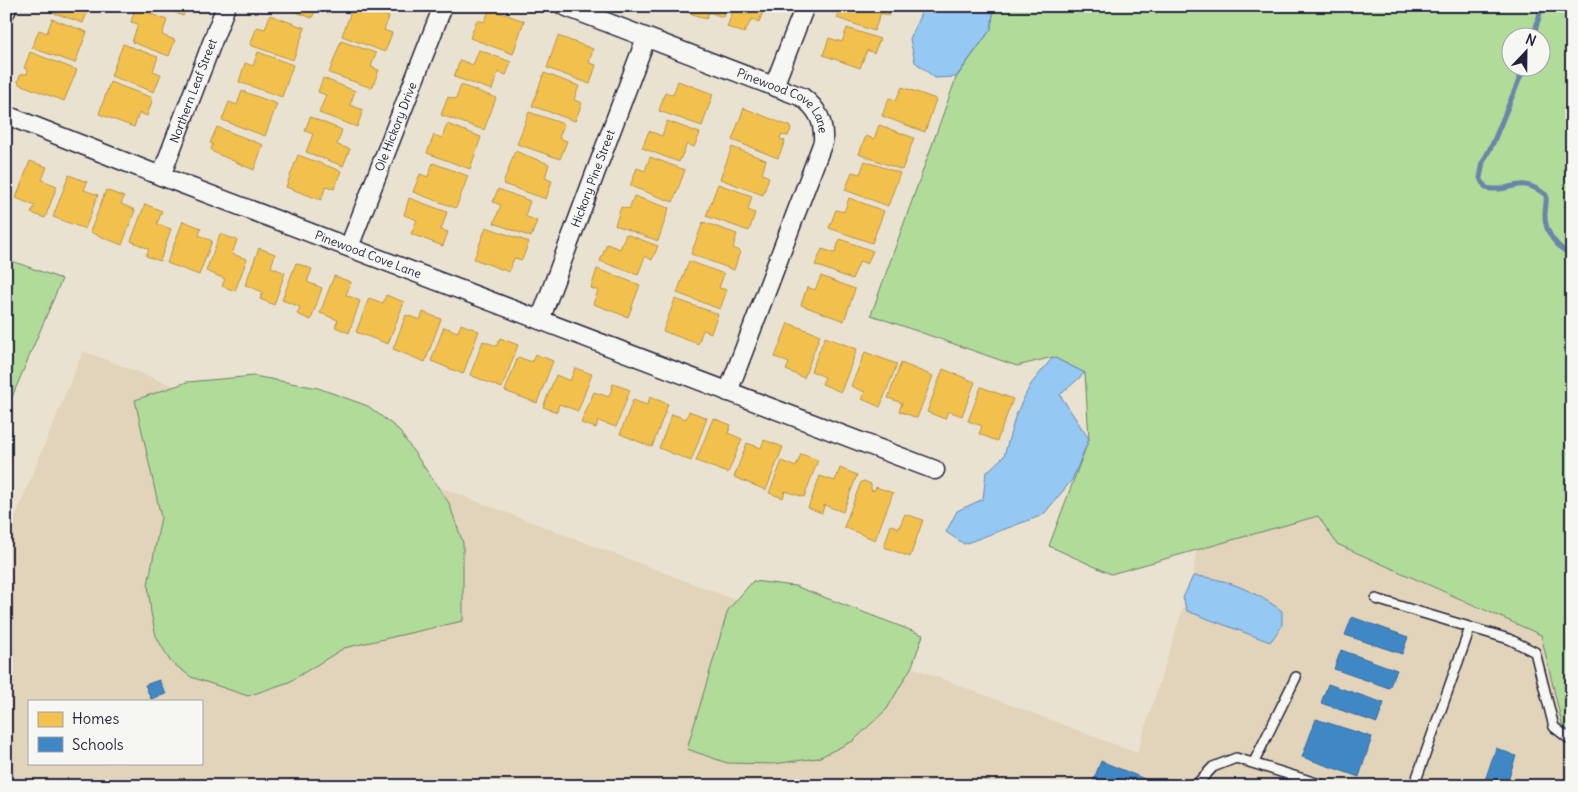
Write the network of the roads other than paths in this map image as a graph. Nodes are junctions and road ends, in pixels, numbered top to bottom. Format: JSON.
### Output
{"nodes":[{"id":1,"x":8,"y":6,"type":"edge"},
{"id":2,"x":226,"y":6,"type":"edge"},
{"id":3,"x":443,"y":6,"type":"edge"},
{"id":4,"x":564,"y":6,"type":"edge"},
{"id":5,"x":805,"y":6,"type":"edge"},
{"id":6,"x":6,"y":11,"type":"edge"},
{"id":7,"x":646,"y":38,"type":"junction"},
{"id":8,"x":774,"y":86,"type":"junction"},
{"id":9,"x":6,"y":115,"type":"edge"},
{"id":10,"x":161,"y":176,"type":"junction"},
{"id":11,"x":349,"y":247,"type":"junction"},
{"id":12,"x":540,"y":320,"type":"junction"},
{"id":13,"x":728,"y":392,"type":"junction"},
{"id":14,"x":935,"y":470,"type":"dead end"},
{"id":15,"x":1376,"y":598,"type":"dead end"},
{"id":16,"x":1470,"y":628,"type":"junction"},
{"id":17,"x":1296,"y":677,"type":"dead end"},
{"id":18,"x":1572,"y":741,"type":"edge"},
{"id":19,"x":1254,"y":762,"type":"junction"},
{"id":20,"x":1195,"y":786,"type":"edge"},
{"id":21,"x":1326,"y":786,"type":"edge"},
{"id":22,"x":1414,"y":786,"type":"edge"}],
"edges":[{"from":1,"to":6,"type":"street"},
{"from":2,"to":10,"type":"street","name":"Northern Leaf Street"},
{"from":3,"to":11,"type":"street","name":"Ole Hickory Drive"},
{"from":4,"to":7,"type":"street","name":"Pinewood Cove Lane"},
{"from":5,"to":8,"type":"street"},
{"from":7,"to":8,"type":"street","name":"Pinewood Cove Lane"},
{"from":7,"to":12,"type":"street","name":"Hickory Pine Street"},
{"from":8,"to":13,"type":"street","name":"Pinewood Cove Lane"},
{"from":9,"to":10,"type":"street","name":"Pinewood Cove Lane"},
{"from":10,"to":11,"type":"street","name":"Pinewood Cove Lane"},
{"from":11,"to":12,"type":"street","name":"Pinewood Cove Lane"},
{"from":12,"to":13,"type":"street","name":"Pinewood Cove Lane"},
{"from":13,"to":14,"type":"street","name":"Pinewood Cove Lane"},
{"from":15,"to":16,"type":"lane"},
{"from":16,"to":18,"type":"lane"},
{"from":16,"to":22,"type":"lane"},
{"from":17,"to":19,"type":"lane"},
{"from":19,"to":20,"type":"lane"},
{"from":19,"to":21,"type":"lane"}]}
